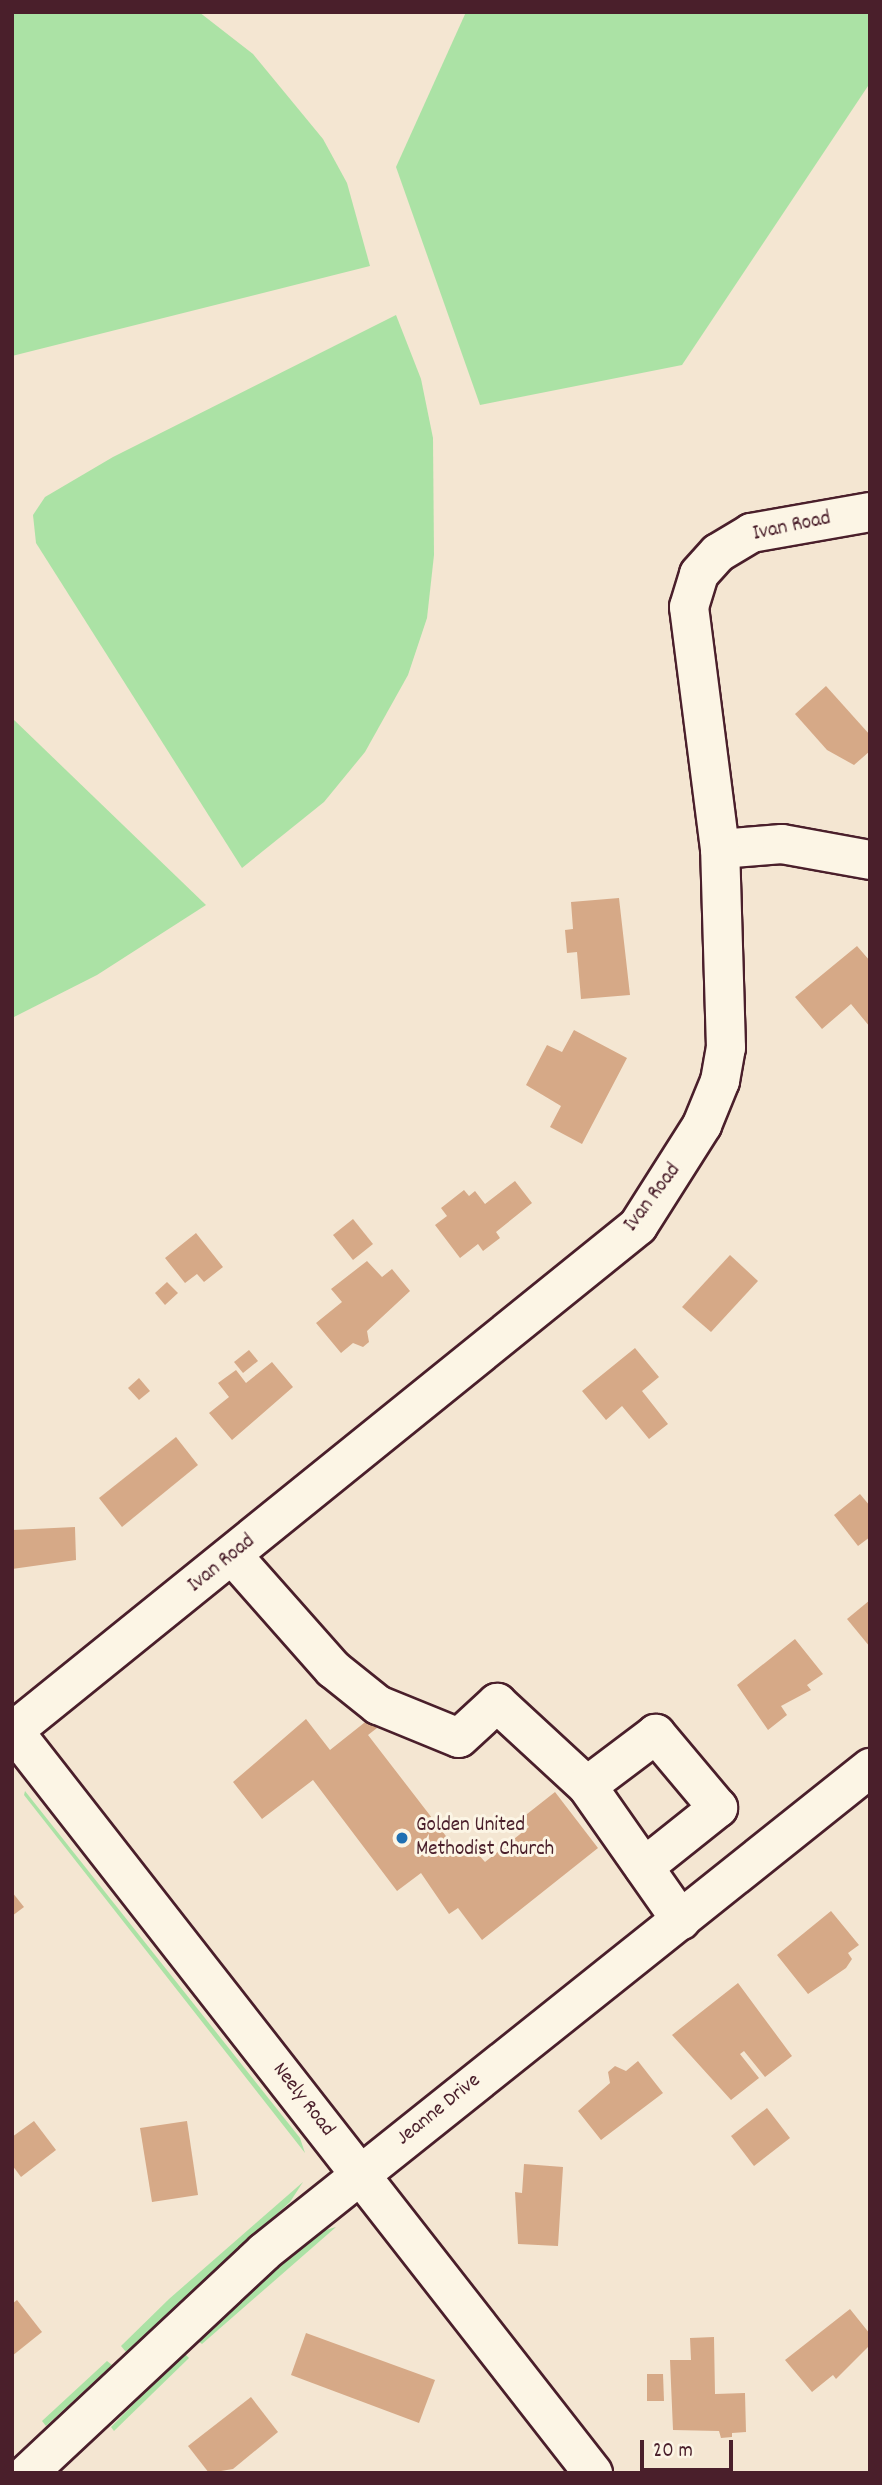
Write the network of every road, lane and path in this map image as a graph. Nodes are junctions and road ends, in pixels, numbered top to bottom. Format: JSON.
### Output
{"nodes":[{"id":1,"x":870,"y":512,"type":"edge"},
{"id":2,"x":720,"y":849,"type":"junction"},
{"id":3,"x":870,"y":860,"type":"edge"},
{"id":4,"x":233,"y":1556,"type":"junction"},
{"id":5,"x":13,"y":1730,"type":"edge"},
{"id":6,"x":870,"y":1768,"type":"edge"},
{"id":7,"x":587,"y":1786,"type":"junction"},
{"id":8,"x":644,"y":1867,"type":"junction"},
{"id":9,"x":681,"y":1920,"type":"junction"},
{"id":10,"x":360,"y":2173,"type":"junction"},
{"id":11,"x":28,"y":2473,"type":"edge"},
{"id":12,"x":593,"y":2473,"type":"edge"}],
"edges":[{"from":1,"to":2,"type":"street","name":"Ivan Road"},
{"from":2,"to":3,"type":"street"},
{"from":2,"to":4,"type":"street","name":"Ivan Road"},
{"from":4,"to":5,"type":"street","name":"Ivan Road"},
{"from":4,"to":7,"type":"street"},
{"from":5,"to":10,"type":"street","name":"Neely Road"},
{"from":6,"to":9,"type":"street","name":"Jeanne Drive"},
{"from":7,"to":8,"type":"street"},
{"from":7,"to":8,"type":"street"},
{"from":8,"to":9,"type":"street"},
{"from":9,"to":10,"type":"street","name":"Jeanne Drive"},
{"from":10,"to":11,"type":"street","name":"Jeanne Drive"},
{"from":10,"to":12,"type":"street","name":"Neely Road"}]}
